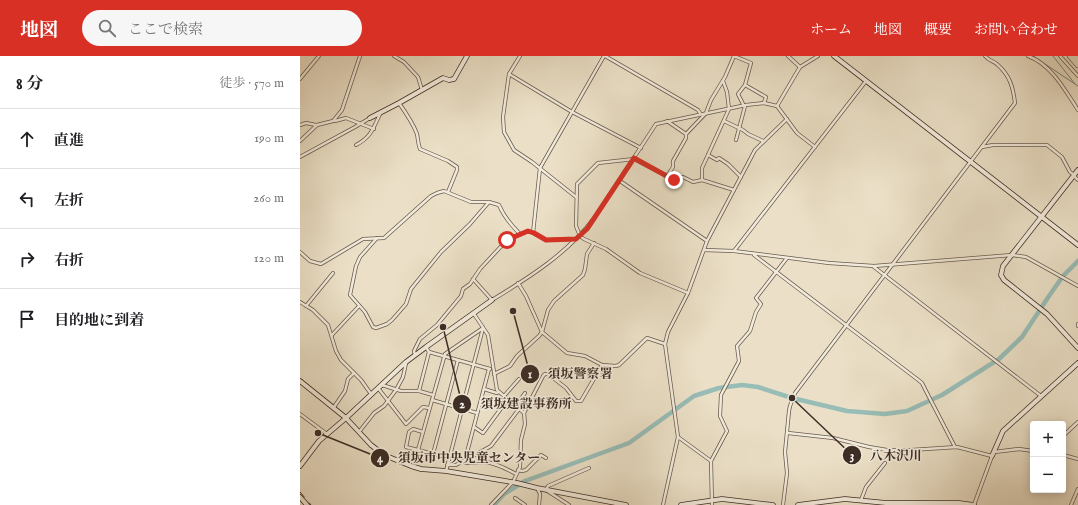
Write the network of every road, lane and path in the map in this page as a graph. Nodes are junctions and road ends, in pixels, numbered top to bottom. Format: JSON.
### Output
{"nodes":[{"id":1,"x":319,"y":56,"type":"edge"},
{"id":2,"x":360,"y":56,"type":"edge"},
{"id":3,"x":394,"y":56,"type":"edge"},
{"id":4,"x":467,"y":56,"type":"edge"},
{"id":5,"x":520,"y":56,"type":"edge"},
{"id":6,"x":604,"y":56,"type":"edge"},
{"id":7,"x":734,"y":56,"type":"edge"},
{"id":8,"x":788,"y":56,"type":"edge"},
{"id":9,"x":818,"y":56,"type":"edge"},
{"id":10,"x":834,"y":56,"type":"edge"},
{"id":11,"x":985,"y":56,"type":"edge"},
{"id":12,"x":1028,"y":56,"type":"edge"},
{"id":13,"x":1060,"y":56,"type":"edge"},
{"id":14,"x":1070,"y":56,"type":"edge"},
{"id":15,"x":1075,"y":56,"type":"edge"},
{"id":16,"x":1078,"y":59,"type":"edge"},
{"id":17,"x":1078,"y":65,"type":"edge"},
{"id":18,"x":800,"y":67,"type":"junction"},
{"id":19,"x":509,"y":74,"type":"junction"},
{"id":20,"x":1078,"y":76,"type":"edge"},
{"id":21,"x":300,"y":79,"type":"edge"},
{"id":22,"x":866,"y":80,"type":"junction"},
{"id":23,"x":722,"y":81,"type":"junction"},
{"id":24,"x":745,"y":85,"type":"junction"},
{"id":25,"x":422,"y":90,"type":"junction"},
{"id":26,"x":764,"y":103,"type":"junction"},
{"id":27,"x":399,"y":104,"type":"junction"},
{"id":28,"x":745,"y":105,"type":"junction"},
{"id":29,"x":777,"y":106,"type":"junction"},
{"id":30,"x":729,"y":109,"type":"junction"},
{"id":31,"x":1078,"y":110,"type":"edge"},
{"id":32,"x":572,"y":112,"type":"junction"},
{"id":33,"x":706,"y":113,"type":"junction"},
{"id":34,"x":380,"y":114,"type":"junction"},
{"id":35,"x":701,"y":114,"type":"junction"},
{"id":36,"x":370,"y":118,"type":"joint"},
{"id":37,"x":787,"y":119,"type":"junction"},
{"id":38,"x":333,"y":121,"type":"junction"},
{"id":39,"x":667,"y":121,"type":"junction"},
{"id":40,"x":724,"y":121,"type":"junction"},
{"id":41,"x":361,"y":124,"type":"junction"},
{"id":42,"x":300,"y":125,"type":"edge"},
{"id":43,"x":317,"y":125,"type":"junction"},
{"id":44,"x":739,"y":128,"type":"junction"},
{"id":45,"x":374,"y":129,"type":"junction"},
{"id":46,"x":686,"y":134,"type":"junction"},
{"id":47,"x":736,"y":140,"type":"dead end"},
{"id":48,"x":300,"y":141,"type":"edge"},
{"id":49,"x":763,"y":141,"type":"junction"},
{"id":50,"x":356,"y":145,"type":"dead end"},
{"id":51,"x":815,"y":147,"type":"junction"},
{"id":52,"x":982,"y":147,"type":"junction"},
{"id":53,"x":641,"y":148,"type":"junction"},
{"id":54,"x":708,"y":155,"type":"junction"},
{"id":55,"x":300,"y":157,"type":"edge"},
{"id":56,"x":634,"y":158,"type":"junction"},
{"id":57,"x":971,"y":162,"type":"junction"},
{"id":58,"x":540,"y":168,"type":"junction"},
{"id":59,"x":1078,"y":170,"type":"edge"},
{"id":60,"x":667,"y":176,"type":"junction"},
{"id":61,"x":1074,"y":176,"type":"junction"},
{"id":62,"x":741,"y":177,"type":"junction"},
{"id":63,"x":702,"y":180,"type":"junction"},
{"id":64,"x":1078,"y":180,"type":"edge"},
{"id":65,"x":620,"y":181,"type":"junction"},
{"id":66,"x":734,"y":190,"type":"junction"},
{"id":67,"x":448,"y":192,"type":"junction"},
{"id":68,"x":576,"y":197,"type":"junction"},
{"id":69,"x":489,"y":202,"type":"junction"},
{"id":70,"x":1042,"y":217,"type":"junction"},
{"id":71,"x":534,"y":233,"type":"junction"},
{"id":72,"x":520,"y":234,"type":"junction"},
{"id":73,"x":580,"y":236,"type":"junction"},
{"id":74,"x":377,"y":238,"type":"junction"},
{"id":75,"x":576,"y":239,"type":"junction"},
{"id":76,"x":707,"y":241,"type":"junction"},
{"id":77,"x":594,"y":243,"type":"junction"},
{"id":78,"x":1078,"y":245,"type":"edge"},
{"id":79,"x":704,"y":250,"type":"junction"},
{"id":80,"x":300,"y":252,"type":"edge"},
{"id":81,"x":734,"y":252,"type":"junction"},
{"id":82,"x":754,"y":255,"type":"junction"},
{"id":83,"x":1012,"y":255,"type":"junction"},
{"id":84,"x":787,"y":257,"type":"junction"},
{"id":85,"x":892,"y":265,"type":"junction"},
{"id":86,"x":874,"y":266,"type":"junction"},
{"id":87,"x":776,"y":271,"type":"junction"},
{"id":88,"x":333,"y":273,"type":"dead end"},
{"id":89,"x":885,"y":275,"type":"junction"},
{"id":90,"x":472,"y":279,"type":"junction"},
{"id":91,"x":518,"y":284,"type":"junction"},
{"id":92,"x":1078,"y":286,"type":"edge"},
{"id":93,"x":688,"y":294,"type":"junction"},
{"id":94,"x":492,"y":300,"type":"junction"},
{"id":95,"x":300,"y":302,"type":"edge"},
{"id":96,"x":306,"y":306,"type":"junction"},
{"id":97,"x":359,"y":306,"type":"junction"},
{"id":98,"x":474,"y":313,"type":"junction"},
{"id":99,"x":846,"y":326,"type":"junction"},
{"id":100,"x":483,"y":328,"type":"junction"},
{"id":101,"x":542,"y":332,"type":"junction"},
{"id":102,"x":332,"y":335,"type":"junction"},
{"id":103,"x":665,"y":344,"type":"junction"},
{"id":104,"x":426,"y":347,"type":"junction"},
{"id":105,"x":1078,"y":348,"type":"edge"},
{"id":106,"x":429,"y":352,"type":"junction"},
{"id":107,"x":415,"y":356,"type":"junction"},
{"id":108,"x":444,"y":356,"type":"junction"},
{"id":109,"x":458,"y":360,"type":"junction"},
{"id":110,"x":406,"y":362,"type":"junction"},
{"id":111,"x":1078,"y":363,"type":"edge"},
{"id":112,"x":474,"y":365,"type":"junction"},
{"id":113,"x":602,"y":365,"type":"junction"},
{"id":114,"x":490,"y":369,"type":"junction"},
{"id":115,"x":494,"y":372,"type":"junction"},
{"id":116,"x":354,"y":373,"type":"junction"},
{"id":117,"x":519,"y":379,"type":"dead end"},
{"id":118,"x":300,"y":381,"type":"edge"},
{"id":119,"x":382,"y":384,"type":"junction"},
{"id":120,"x":378,"y":388,"type":"junction"},
{"id":121,"x":484,"y":389,"type":"junction"},
{"id":122,"x":396,"y":390,"type":"junction"},
{"id":123,"x":419,"y":391,"type":"junction"},
{"id":124,"x":499,"y":392,"type":"junction"},
{"id":125,"x":371,"y":394,"type":"junction"},
{"id":126,"x":525,"y":394,"type":"dead end"},
{"id":127,"x":433,"y":395,"type":"junction"},
{"id":128,"x":504,"y":396,"type":"junction"},
{"id":129,"x":1041,"y":396,"type":"junction"},
{"id":130,"x":508,"y":399,"type":"junction"},
{"id":131,"x":432,"y":400,"type":"junction"},
{"id":132,"x":388,"y":402,"type":"junction"},
{"id":133,"x":447,"y":404,"type":"junction"},
{"id":134,"x":516,"y":406,"type":"junction"},
{"id":135,"x":334,"y":407,"type":"junction"},
{"id":136,"x":429,"y":408,"type":"junction"},
{"id":137,"x":462,"y":408,"type":"junction"},
{"id":138,"x":519,"y":409,"type":"junction"},
{"id":139,"x":478,"y":413,"type":"junction"},
{"id":140,"x":524,"y":413,"type":"junction"},
{"id":141,"x":300,"y":414,"type":"edge"},
{"id":142,"x":346,"y":418,"type":"junction"},
{"id":143,"x":1078,"y":422,"type":"edge"},
{"id":144,"x":474,"y":427,"type":"junction"},
{"id":145,"x":359,"y":432,"type":"junction"},
{"id":146,"x":423,"y":432,"type":"junction"},
{"id":147,"x":788,"y":433,"type":"junction"},
{"id":148,"x":1066,"y":433,"type":"edge"},
{"id":149,"x":327,"y":434,"type":"junction"},
{"id":150,"x":678,"y":437,"type":"junction"},
{"id":151,"x":955,"y":447,"type":"junction"},
{"id":152,"x":418,"y":450,"type":"junction"},
{"id":153,"x":1030,"y":451,"type":"edge"},
{"id":154,"x":433,"y":454,"type":"junction"},
{"id":155,"x":993,"y":454,"type":"junction"},
{"id":156,"x":1066,"y":456,"type":"edge"},
{"id":157,"x":449,"y":458,"type":"junction"},
{"id":158,"x":546,"y":458,"type":"dead end"},
{"id":159,"x":1078,"y":458,"type":"edge"},
{"id":160,"x":463,"y":461,"type":"junction"},
{"id":161,"x":711,"y":461,"type":"junction"},
{"id":162,"x":885,"y":463,"type":"dead end"},
{"id":163,"x":447,"y":465,"type":"junction"},
{"id":164,"x":300,"y":466,"type":"edge"},
{"id":165,"x":589,"y":468,"type":"dead end"},
{"id":166,"x":446,"y":470,"type":"junction"},
{"id":167,"x":518,"y":470,"type":"junction"},
{"id":168,"x":516,"y":474,"type":"junction"},
{"id":169,"x":515,"y":483,"type":"junction"},
{"id":170,"x":537,"y":488,"type":"junction"},
{"id":171,"x":1078,"y":489,"type":"edge"},
{"id":172,"x":546,"y":490,"type":"junction"},
{"id":173,"x":300,"y":497,"type":"edge"},
{"id":174,"x":515,"y":498,"type":"dead end"},
{"id":175,"x":861,"y":500,"type":"junction"},
{"id":176,"x":712,"y":502,"type":"edge"},
{"id":177,"x":824,"y":503,"type":"edge"},
{"id":178,"x":616,"y":504,"type":"edge"},
{"id":179,"x":885,"y":504,"type":"edge"},
{"id":180,"x":307,"y":505,"type":"edge"},
{"id":181,"x":491,"y":505,"type":"edge"},
{"id":182,"x":525,"y":505,"type":"edge"},
{"id":183,"x":539,"y":505,"type":"edge"},
{"id":184,"x":569,"y":505,"type":"edge"},
{"id":185,"x":626,"y":505,"type":"edge"},
{"id":186,"x":663,"y":505,"type":"edge"},
{"id":187,"x":682,"y":505,"type":"edge"},
{"id":188,"x":774,"y":505,"type":"edge"},
{"id":189,"x":783,"y":505,"type":"edge"},
{"id":190,"x":798,"y":505,"type":"edge"},
{"id":191,"x":974,"y":505,"type":"edge"},
{"id":192,"x":1071,"y":505,"type":"edge"}],
"edges":[{"from":1,"to":21,"type":"street"},
{"from":2,"to":38,"type":"street"},
{"from":3,"to":25,"type":"street"},
{"from":4,"to":25,"type":"street"},
{"from":5,"to":19,"type":"street"},
{"from":6,"to":32,"type":"street"},
{"from":6,"to":35,"type":"street"},
{"from":7,"to":23,"type":"street"},
{"from":7,"to":24,"type":"street"},
{"from":8,"to":18,"type":"street"},
{"from":9,"to":18,"type":"street"},
{"from":10,"to":22,"type":"street"},
{"from":11,"to":52,"type":"street"},
{"from":12,"to":31,"type":"street"},
{"from":13,"to":20,"type":"street"},
{"from":14,"to":17,"type":"highway"},
{"from":15,"to":16,"type":"highway"},
{"from":18,"to":29,"type":"street"},
{"from":19,"to":32,"type":"street"},
{"from":19,"to":58,"type":"street"},
{"from":22,"to":51,"type":"street"},
{"from":22,"to":57,"type":"street"},
{"from":23,"to":30,"type":"street"},
{"from":23,"to":33,"type":"street"},
{"from":24,"to":26,"type":"street"},
{"from":24,"to":28,"type":"street"},
{"from":25,"to":27,"type":"street"},
{"from":26,"to":28,"type":"street"},
{"from":26,"to":29,"type":"street"},
{"from":27,"to":34,"type":"street"},
{"from":27,"to":67,"type":"street"},
{"from":28,"to":30,"type":"street"},
{"from":28,"to":44,"type":"street"},
{"from":29,"to":37,"type":"street"},
{"from":30,"to":33,"type":"street"},
{"from":30,"to":40,"type":"street"},
{"from":32,"to":53,"type":"street"},
{"from":32,"to":58,"type":"street"},
{"from":33,"to":35,"type":"street"},
{"from":33,"to":46,"type":"street"},
{"from":34,"to":36,"type":"street"},
{"from":34,"to":45,"type":"street"},
{"from":35,"to":39,"type":"street"},
{"from":36,"to":41,"type":"street"},
{"from":37,"to":49,"type":"street"},
{"from":37,"to":51,"type":"street"},
{"from":38,"to":41,"type":"street"},
{"from":38,"to":43,"type":"street"},
{"from":39,"to":46,"type":"street"},
{"from":39,"to":53,"type":"street"},
{"from":40,"to":44,"type":"street"},
{"from":40,"to":54,"type":"street"},
{"from":41,"to":45,"type":"street"},
{"from":41,"to":55,"type":"street"},
{"from":42,"to":43,"type":"street"},
{"from":43,"to":48,"type":"street"},
{"from":44,"to":47,"type":"street"},
{"from":44,"to":49,"type":"street"},
{"from":45,"to":50,"type":"street"},
{"from":46,"to":60,"type":"street"},
{"from":49,"to":62,"type":"street"},
{"from":51,"to":81,"type":"street"},
{"from":52,"to":57,"type":"street"},
{"from":52,"to":61,"type":"street"},
{"from":53,"to":56,"type":"street"},
{"from":54,"to":62,"type":"street"},
{"from":54,"to":63,"type":"street"},
{"from":56,"to":60,"type":"street"},
{"from":56,"to":65,"type":"street"},
{"from":56,"to":68,"type":"street"},
{"from":57,"to":70,"type":"street"},
{"from":57,"to":85,"type":"street"},
{"from":58,"to":68,"type":"street"},
{"from":58,"to":71,"type":"street"},
{"from":59,"to":61,"type":"street"},
{"from":60,"to":63,"type":"street"},
{"from":61,"to":64,"type":"street"},
{"from":61,"to":70,"type":"street"},
{"from":62,"to":66,"type":"street"},
{"from":63,"to":66,"type":"street"},
{"from":65,"to":73,"type":"street"},
{"from":65,"to":76,"type":"street"},
{"from":66,"to":76,"type":"street"},
{"from":67,"to":69,"type":"street"},
{"from":67,"to":74,"type":"street"},
{"from":68,"to":73,"type":"street"},
{"from":69,"to":72,"type":"street"},
{"from":69,"to":97,"type":"street"},
{"from":70,"to":78,"type":"street"},
{"from":70,"to":83,"type":"street"},
{"from":71,"to":72,"type":"street"},
{"from":71,"to":75,"type":"street"},
{"from":72,"to":90,"type":"street"},
{"from":73,"to":75,"type":"street"},
{"from":73,"to":77,"type":"street"},
{"from":74,"to":80,"type":"street"},
{"from":74,"to":97,"type":"street"},
{"from":75,"to":91,"type":"street"},
{"from":76,"to":79,"type":"street"},
{"from":77,"to":93,"type":"street"},
{"from":77,"to":101,"type":"street"},
{"from":79,"to":81,"type":"street"},
{"from":79,"to":93,"type":"street"},
{"from":81,"to":82,"type":"street"},
{"from":82,"to":84,"type":"street"},
{"from":82,"to":87,"type":"street"},
{"from":83,"to":85,"type":"street"},
{"from":83,"to":92,"type":"street"},
{"from":83,"to":105,"type":"street"},
{"from":84,"to":86,"type":"street"},
{"from":84,"to":87,"type":"street"},
{"from":85,"to":86,"type":"street"},
{"from":85,"to":89,"type":"street"},
{"from":86,"to":89,"type":"street"},
{"from":87,"to":99,"type":"street"},
{"from":87,"to":161,"type":"street"},
{"from":88,"to":96,"type":"street"},
{"from":89,"to":99,"type":"street"},
{"from":89,"to":129,"type":"street"},
{"from":90,"to":94,"type":"street"},
{"from":90,"to":107,"type":"street"},
{"from":91,"to":94,"type":"street"},
{"from":91,"to":101,"type":"street"},
{"from":93,"to":103,"type":"street"},
{"from":94,"to":98,"type":"street"},
{"from":95,"to":96,"type":"street"},
{"from":96,"to":102,"type":"street"},
{"from":97,"to":102,"type":"street"},
{"from":98,"to":100,"type":"street"},
{"from":98,"to":104,"type":"street"},
{"from":99,"to":147,"type":"street"},
{"from":99,"to":151,"type":"street"},
{"from":100,"to":108,"type":"street"},
{"from":100,"to":112,"type":"street"},
{"from":100,"to":115,"type":"street"},
{"from":101,"to":113,"type":"street"},
{"from":101,"to":115,"type":"street"},
{"from":102,"to":116,"type":"street"},
{"from":103,"to":113,"type":"street"},
{"from":103,"to":150,"type":"street"},
{"from":104,"to":106,"type":"street"},
{"from":104,"to":107,"type":"street"},
{"from":106,"to":108,"type":"street"},
{"from":106,"to":123,"type":"street"},
{"from":107,"to":110,"type":"street"},
{"from":108,"to":109,"type":"street"},
{"from":108,"to":127,"type":"street"},
{"from":109,"to":112,"type":"street"},
{"from":109,"to":133,"type":"street"},
{"from":110,"to":119,"type":"street"},
{"from":110,"to":122,"type":"street"},
{"from":111,"to":129,"type":"street"},
{"from":112,"to":114,"type":"street"},
{"from":112,"to":137,"type":"street"},
{"from":113,"to":140,"type":"street"},
{"from":114,"to":115,"type":"street"},
{"from":114,"to":121,"type":"street"},
{"from":115,"to":124,"type":"street"},
{"from":116,"to":125,"type":"street"},
{"from":116,"to":135,"type":"street"},
{"from":117,"to":128,"type":"street"},
{"from":118,"to":135,"type":"street"},
{"from":119,"to":120,"type":"street"},
{"from":119,"to":122,"type":"street"},
{"from":120,"to":125,"type":"street"},
{"from":120,"to":132,"type":"street"},
{"from":121,"to":124,"type":"street"},
{"from":121,"to":139,"type":"street"},
{"from":122,"to":123,"type":"street"},
{"from":122,"to":132,"type":"street"},
{"from":123,"to":127,"type":"street"},
{"from":124,"to":128,"type":"street"},
{"from":125,"to":142,"type":"street"},
{"from":126,"to":134,"type":"street"},
{"from":127,"to":131,"type":"street"},
{"from":128,"to":130,"type":"street"},
{"from":129,"to":155,"type":"street"},
{"from":130,"to":134,"type":"street"},
{"from":130,"to":144,"type":"street"},
{"from":131,"to":133,"type":"street"},
{"from":131,"to":136,"type":"street"},
{"from":132,"to":136,"type":"street"},
{"from":132,"to":145,"type":"street"},
{"from":133,"to":137,"type":"street"},
{"from":133,"to":154,"type":"street"},
{"from":134,"to":138,"type":"street"},
{"from":135,"to":142,"type":"street"},
{"from":136,"to":146,"type":"street"},
{"from":137,"to":139,"type":"street"},
{"from":137,"to":157,"type":"street"},
{"from":138,"to":140,"type":"street"},
{"from":138,"to":160,"type":"street"},
{"from":139,"to":144,"type":"street"},
{"from":140,"to":167,"type":"street"},
{"from":141,"to":149,"type":"street"},
{"from":142,"to":145,"type":"street"},
{"from":142,"to":149,"type":"street"},
{"from":143,"to":148,"type":"street"},
{"from":144,"to":160,"type":"street"},
{"from":145,"to":166,"type":"street"},
{"from":146,"to":152,"type":"street"},
{"from":146,"to":152,"type":"street"},
{"from":147,"to":151,"type":"street"},
{"from":147,"to":189,"type":"street"},
{"from":149,"to":164,"type":"street"},
{"from":150,"to":161,"type":"street"},
{"from":150,"to":186,"type":"street"},
{"from":151,"to":155,"type":"street"},
{"from":152,"to":154,"type":"street"},
{"from":153,"to":155,"type":"street"},
{"from":154,"to":157,"type":"street"},
{"from":155,"to":191,"type":"street"},
{"from":156,"to":159,"type":"street"},
{"from":157,"to":163,"type":"street"},
{"from":158,"to":167,"type":"street"},
{"from":160,"to":163,"type":"street"},
{"from":160,"to":168,"type":"street"},
{"from":161,"to":176,"type":"street"},
{"from":162,"to":175,"type":"street"},
{"from":163,"to":166,"type":"street"},
{"from":165,"to":172,"type":"street"},
{"from":166,"to":169,"type":"street"},
{"from":167,"to":168,"type":"street"},
{"from":168,"to":169,"type":"street"},
{"from":169,"to":170,"type":"street"},
{"from":169,"to":181,"type":"street"},
{"from":170,"to":172,"type":"street"},
{"from":170,"to":183,"type":"street"},
{"from":171,"to":192,"type":"street"},
{"from":172,"to":178,"type":"street"},
{"from":172,"to":184,"type":"street"},
{"from":173,"to":180,"type":"street"},
{"from":174,"to":182,"type":"street"},
{"from":175,"to":177,"type":"street"},
{"from":175,"to":179,"type":"street"},
{"from":176,"to":187,"type":"street"},
{"from":176,"to":188,"type":"street"},
{"from":177,"to":190,"type":"street"},
{"from":178,"to":185,"type":"street"},
{"from":179,"to":191,"type":"street"}]}
